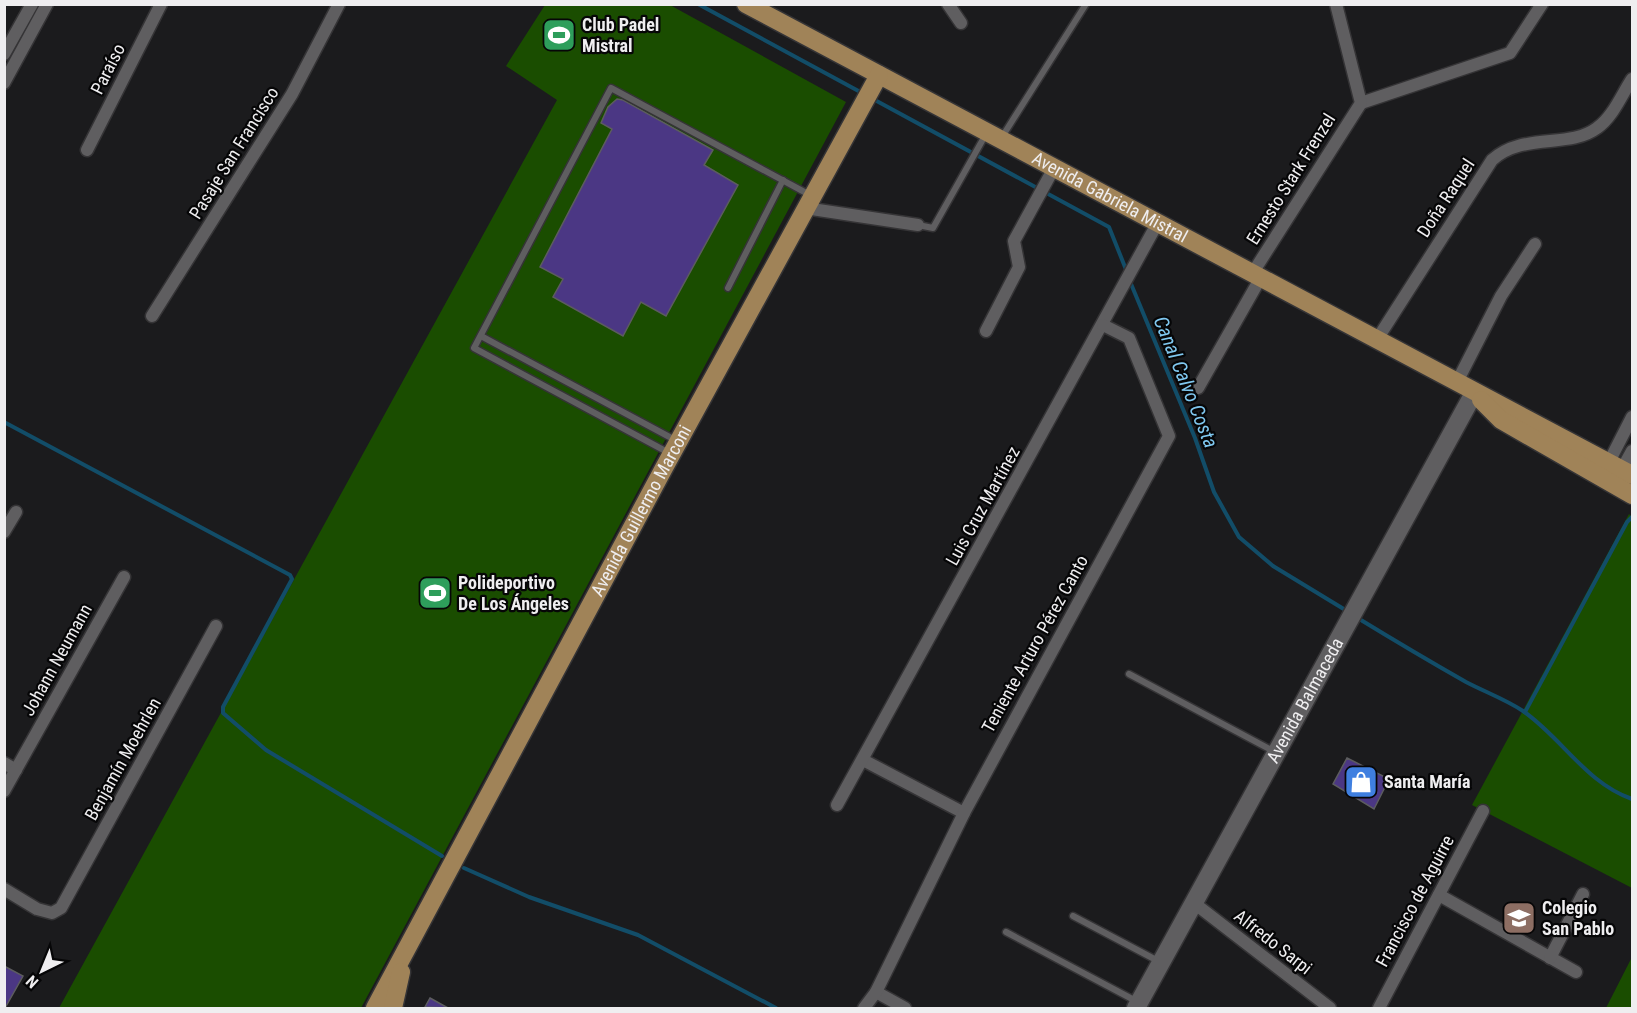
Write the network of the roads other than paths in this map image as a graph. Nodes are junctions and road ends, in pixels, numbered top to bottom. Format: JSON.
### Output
{"nodes":[{"id":1,"x":161,"y":4,"type":"edge"},
{"id":2,"x":339,"y":4,"type":"edge"},
{"id":3,"x":746,"y":4,"type":"edge"},
{"id":4,"x":948,"y":4,"type":"edge"},
{"id":5,"x":1086,"y":4,"type":"edge"},
{"id":6,"x":1336,"y":4,"type":"edge"},
{"id":7,"x":1542,"y":4,"type":"edge"},
{"id":8,"x":30,"y":5,"type":"edge"},
{"id":9,"x":45,"y":9,"type":"edge"},
{"id":10,"x":766,"y":9,"type":"edge"},
{"id":11,"x":961,"y":23,"type":"dead end"},
{"id":12,"x":4,"y":54,"type":"edge"},
{"id":13,"x":1632,"y":79,"type":"edge"},
{"id":14,"x":875,"y":80,"type":"junction"},
{"id":15,"x":4,"y":83,"type":"edge"},
{"id":16,"x":1361,"y":102,"type":"junction"},
{"id":17,"x":990,"y":139,"type":"junction"},
{"id":18,"x":87,"y":150,"type":"dead end"},
{"id":19,"x":1050,"y":175,"type":"junction"},
{"id":20,"x":783,"y":180,"type":"junction"},
{"id":21,"x":808,"y":202,"type":"junction"},
{"id":22,"x":1157,"y":224,"type":"junction"},
{"id":23,"x":918,"y":225,"type":"joint"},
{"id":24,"x":1535,"y":244,"type":"dead end"},
{"id":25,"x":1256,"y":277,"type":"junction"},
{"id":26,"x":728,"y":288,"type":"dead end"},
{"id":27,"x":152,"y":316,"type":"dead end"},
{"id":28,"x":1103,"y":325,"type":"junction"},
{"id":29,"x":986,"y":331,"type":"dead end"},
{"id":30,"x":481,"y":336,"type":"junction"},
{"id":31,"x":1376,"y":340,"type":"junction"},
{"id":32,"x":1456,"y":384,"type":"junction"},
{"id":33,"x":1198,"y":387,"type":"dead end"},
{"id":34,"x":1474,"y":393,"type":"junction"},
{"id":35,"x":1632,"y":417,"type":"edge"},
{"id":36,"x":675,"y":448,"type":"junction"},
{"id":37,"x":1632,"y":451,"type":"edge"},
{"id":38,"x":1621,"y":469,"type":"edge"},
{"id":39,"x":1632,"y":495,"type":"edge"},
{"id":40,"x":16,"y":512,"type":"dead end"},
{"id":41,"x":4,"y":531,"type":"edge"},
{"id":42,"x":124,"y":577,"type":"dead end"},
{"id":43,"x":216,"y":626,"type":"dead end"},
{"id":44,"x":1129,"y":674,"type":"dead end"},
{"id":45,"x":1276,"y":752,"type":"junction"},
{"id":46,"x":863,"y":760,"type":"junction"},
{"id":47,"x":4,"y":763,"type":"edge"},
{"id":48,"x":16,"y":770,"type":"junction"},
{"id":49,"x":4,"y":791,"type":"edge"},
{"id":50,"x":837,"y":805,"type":"dead end"},
{"id":51,"x":1483,"y":811,"type":"dead end"},
{"id":52,"x":964,"y":813,"type":"junction"},
{"id":53,"x":4,"y":889,"type":"edge"},
{"id":54,"x":1583,"y":894,"type":"dead end"},
{"id":55,"x":1439,"y":895,"type":"junction"},
{"id":56,"x":1194,"y":903,"type":"junction"},
{"id":57,"x":1073,"y":916,"type":"dead end"},
{"id":58,"x":1006,"y":932,"type":"dead end"},
{"id":59,"x":407,"y":947,"type":"junction"},
{"id":60,"x":1550,"y":958,"type":"junction"},
{"id":61,"x":1161,"y":963,"type":"junction"},
{"id":62,"x":1576,"y":972,"type":"dead end"},
{"id":63,"x":876,"y":992,"type":"junction"},
{"id":64,"x":1138,"y":1006,"type":"edge"},
{"id":65,"x":1385,"y":1006,"type":"edge"},
{"id":66,"x":375,"y":1008,"type":"edge"},
{"id":67,"x":393,"y":1008,"type":"edge"},
{"id":68,"x":864,"y":1008,"type":"edge"},
{"id":69,"x":905,"y":1008,"type":"edge"},
{"id":70,"x":1330,"y":1008,"type":"edge"}],
"edges":[{"from":1,"to":18,"type":"street","name":"Paraíso"},
{"from":2,"to":27,"type":"street","name":"Pasaje San Francisco"},
{"from":3,"to":10,"type":"main road","name":"Avenida Gabriela Mistral"},
{"from":4,"to":11,"type":"street"},
{"from":5,"to":17,"type":"lane"},
{"from":6,"to":16,"type":"street"},
{"from":7,"to":16,"type":"street"},
{"from":8,"to":9,"type":"street"},
{"from":8,"to":12,"type":"street"},
{"from":9,"to":15,"type":"street"},
{"from":10,"to":14,"type":"main road","name":"Avenida Gabriela Mistral"},
{"from":13,"to":31,"type":"street","name":"Doña Raquel"},
{"from":14,"to":17,"type":"main road","name":"Avenida Gabriela Mistral"},
{"from":14,"to":21,"type":"main road","name":"Avenida Guillermo Marconi"},
{"from":16,"to":25,"type":"street","name":"Ernesto Stark Frenzel"},
{"from":17,"to":19,"type":"main road","name":"Avenida Gabriela Mistral"},
{"from":17,"to":23,"type":"lane"},
{"from":19,"to":22,"type":"main road","name":"Avenida Gabriela Mistral"},
{"from":19,"to":29,"type":"street"},
{"from":20,"to":21,"type":"lane"},
{"from":20,"to":26,"type":"lane"},
{"from":20,"to":30,"type":"lane"},
{"from":21,"to":23,"type":"street"},
{"from":21,"to":36,"type":"main road","name":"Avenida Guillermo Marconi"},
{"from":22,"to":25,"type":"main road","name":"Avenida Gabriela Mistral"},
{"from":22,"to":28,"type":"street","name":"Luis Cruz Martínez"},
{"from":24,"to":32,"type":"street"},
{"from":25,"to":31,"type":"main road","name":"Avenida Gabriela Mistral"},
{"from":25,"to":33,"type":"street"},
{"from":28,"to":46,"type":"street","name":"Luis Cruz Martínez"},
{"from":28,"to":52,"type":"street","name":"Teniente Arturo Pérez Canto"},
{"from":30,"to":36,"type":"lane"},
{"from":30,"to":36,"type":"lane"},
{"from":31,"to":32,"type":"main road","name":"Avenida Gabriela Mistral"},
{"from":32,"to":34,"type":"main road","name":"Avenida Gabriela Mistral"},
{"from":34,"to":38,"type":"main road","name":"Avenida Gabriela Mistral"},
{"from":34,"to":39,"type":"main road","name":"Avenida Gabriela Mistral"},
{"from":34,"to":45,"type":"main road","name":"Avenida Balmaceda"},
{"from":35,"to":38,"type":"street"},
{"from":36,"to":59,"type":"main road","name":"Avenida Guillermo Marconi"},
{"from":37,"to":38,"type":"street"},
{"from":40,"to":41,"type":"street"},
{"from":42,"to":48,"type":"street","name":"Johann Neumann"},
{"from":43,"to":53,"type":"street","name":"Benjamín Moehrlen"},
{"from":44,"to":45,"type":"lane"},
{"from":45,"to":56,"type":"main road","name":"Avenida Balmaceda"},
{"from":46,"to":50,"type":"street","name":"Luis Cruz Martínez"},
{"from":46,"to":52,"type":"street"},
{"from":47,"to":48,"type":"street"},
{"from":48,"to":49,"type":"street","name":"Johann Neumann"},
{"from":51,"to":55,"type":"street","name":"Francisco de Aguirre"},
{"from":52,"to":63,"type":"street","name":"Teniente Arturo Pérez Canto"},
{"from":54,"to":60,"type":"street"},
{"from":55,"to":60,"type":"street"},
{"from":55,"to":65,"type":"street","name":"Francisco de Aguirre"},
{"from":56,"to":61,"type":"main road","name":"Avenida Balmaceda"},
{"from":56,"to":70,"type":"street","name":"Alfredo Sarpi"},
{"from":57,"to":61,"type":"lane"},
{"from":58,"to":64,"type":"lane"},
{"from":59,"to":66,"type":"main road","name":"Avenida Guillermo Marconi"},
{"from":59,"to":67,"type":"main road","name":"Avenida Guillermo Marconi"},
{"from":60,"to":62,"type":"street"},
{"from":61,"to":64,"type":"main road","name":"Avenida Balmaceda"},
{"from":63,"to":68,"type":"street","name":"Teniente Arturo Pérez Canto"},
{"from":63,"to":69,"type":"street"}]}
